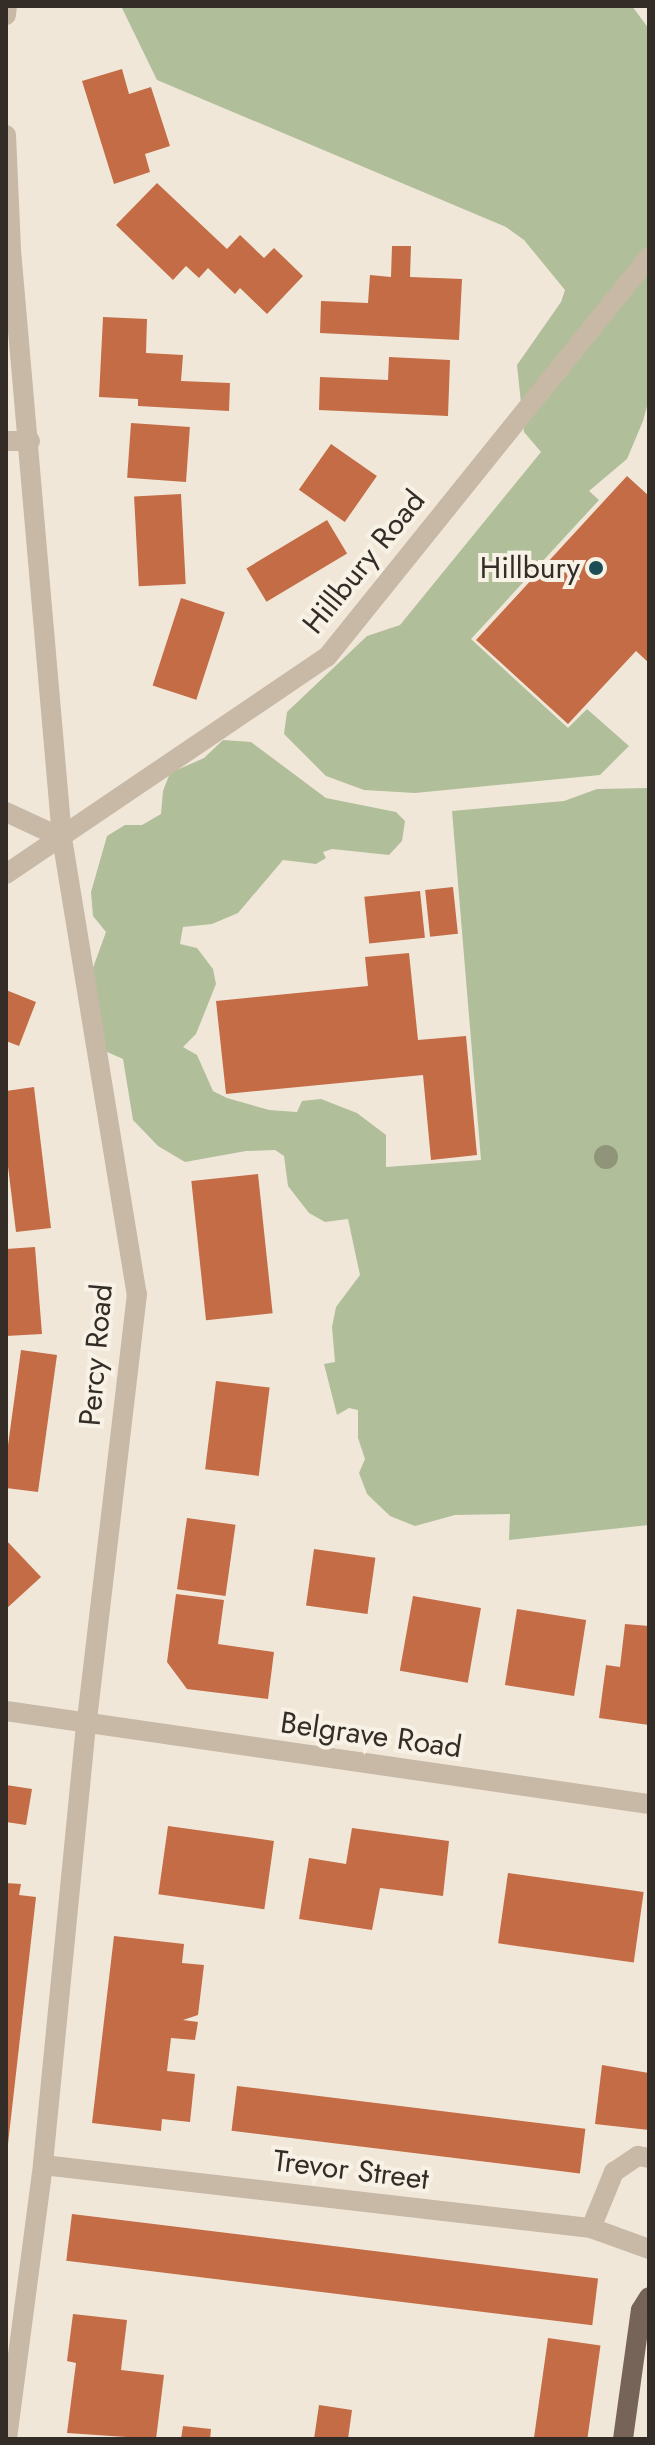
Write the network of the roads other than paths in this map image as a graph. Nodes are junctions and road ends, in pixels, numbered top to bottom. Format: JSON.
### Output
{"nodes":[{"id":1,"x":7,"y":6,"type":"edge"},
{"id":2,"x":6,"y":15,"type":"edge"},
{"id":3,"x":6,"y":135,"type":"edge"},
{"id":4,"x":649,"y":257,"type":"edge"},
{"id":5,"x":6,"y":441,"type":"edge"},
{"id":6,"x":30,"y":441,"type":"junction"},
{"id":7,"x":6,"y":812,"type":"edge"},
{"id":8,"x":62,"y":838,"type":"junction"},
{"id":9,"x":6,"y":874,"type":"edge"},
{"id":10,"x":6,"y":1711,"type":"edge"},
{"id":11,"x":86,"y":1725,"type":"junction"},
{"id":12,"x":649,"y":1804,"type":"edge"},
{"id":13,"x":649,"y":2158,"type":"edge"},
{"id":14,"x":43,"y":2165,"type":"junction"},
{"id":15,"x":591,"y":2228,"type":"junction"},
{"id":16,"x":649,"y":2249,"type":"edge"},
{"id":17,"x":649,"y":2297,"type":"edge"},
{"id":18,"x":7,"y":2439,"type":"edge"},
{"id":19,"x":623,"y":2439,"type":"edge"}],
"edges":[{"from":1,"to":2,"type":"street"},
{"from":3,"to":6,"type":"street","name":"Percy Road"},
{"from":4,"to":8,"type":"street","name":"Hillbury Road"},
{"from":5,"to":6,"type":"street"},
{"from":6,"to":8,"type":"street","name":"Percy Road"},
{"from":7,"to":8,"type":"street"},
{"from":8,"to":9,"type":"street","name":"Hillbury Road"},
{"from":8,"to":11,"type":"street","name":"Percy Road"},
{"from":10,"to":11,"type":"street","name":"Belgrave Road"},
{"from":11,"to":12,"type":"street","name":"Belgrave Road"},
{"from":11,"to":14,"type":"street","name":"Percy Road"},
{"from":13,"to":15,"type":"street"},
{"from":14,"to":15,"type":"street","name":"Trevor Street"},
{"from":14,"to":18,"type":"street","name":"Percy Road"},
{"from":15,"to":16,"type":"street","name":"Trevor Street"},
{"from":17,"to":19,"type":"main road"}]}
